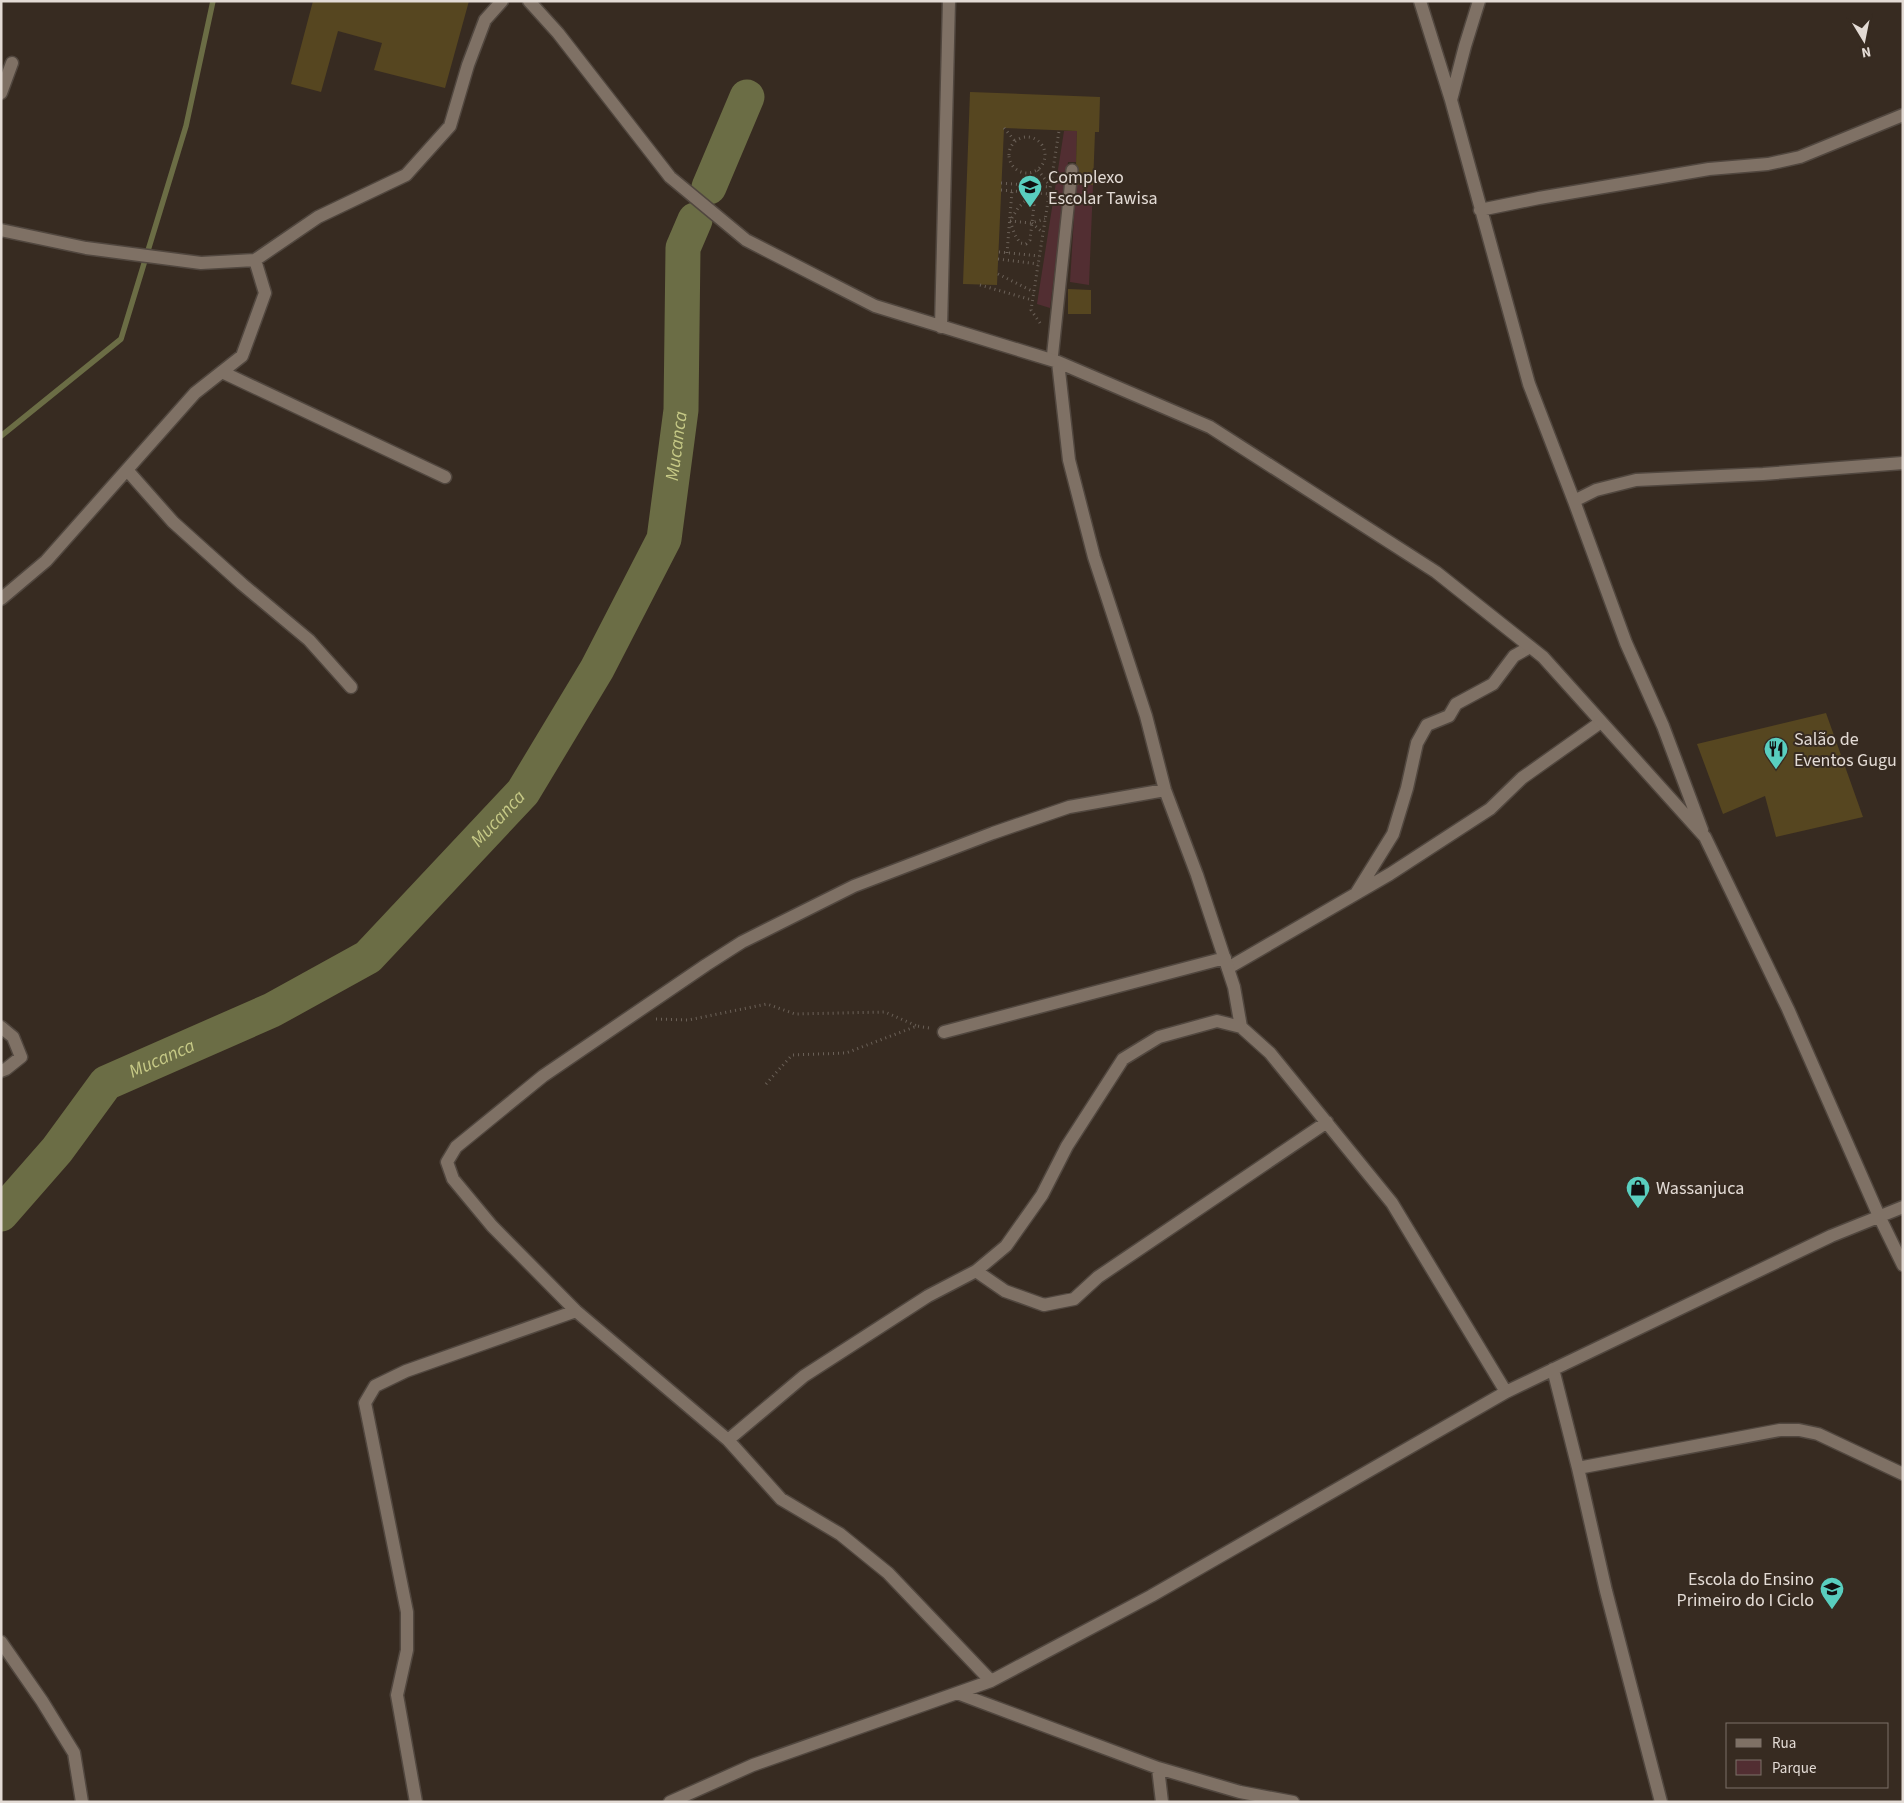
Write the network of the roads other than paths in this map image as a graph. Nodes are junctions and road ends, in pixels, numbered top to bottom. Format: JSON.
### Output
{"nodes":[{"id":1,"x":502,"y":1,"type":"edge"},
{"id":2,"x":529,"y":1,"type":"edge"},
{"id":3,"x":949,"y":1,"type":"edge"},
{"id":4,"x":1420,"y":1,"type":"edge"},
{"id":5,"x":1480,"y":1,"type":"edge"},
{"id":6,"x":12,"y":62,"type":"dead end"},
{"id":7,"x":1,"y":93,"type":"edge"},
{"id":8,"x":1451,"y":100,"type":"junction"},
{"id":9,"x":1903,"y":115,"type":"edge"},
{"id":10,"x":1072,"y":170,"type":"dead end"},
{"id":11,"x":1480,"y":210,"type":"junction"},
{"id":12,"x":1,"y":230,"type":"edge"},
{"id":13,"x":255,"y":260,"type":"junction"},
{"id":14,"x":941,"y":327,"type":"junction"},
{"id":15,"x":1055,"y":361,"type":"junction"},
{"id":16,"x":222,"y":372,"type":"junction"},
{"id":17,"x":1903,"y":463,"type":"edge"},
{"id":18,"x":127,"y":470,"type":"junction"},
{"id":19,"x":445,"y":477,"type":"dead end"},
{"id":20,"x":1574,"y":501,"type":"junction"},
{"id":21,"x":1,"y":598,"type":"edge"},
{"id":22,"x":1530,"y":647,"type":"junction"},
{"id":23,"x":351,"y":687,"type":"dead end"},
{"id":24,"x":1601,"y":722,"type":"junction"},
{"id":25,"x":1165,"y":790,"type":"junction"},
{"id":26,"x":1705,"y":838,"type":"junction"},
{"id":27,"x":1356,"y":894,"type":"junction"},
{"id":28,"x":1227,"y":963,"type":"junction"},
{"id":29,"x":1,"y":1027,"type":"edge"},
{"id":30,"x":1241,"y":1027,"type":"junction"},
{"id":31,"x":944,"y":1032,"type":"road end"},
{"id":32,"x":1,"y":1071,"type":"edge"},
{"id":33,"x":1327,"y":1122,"type":"junction"},
{"id":34,"x":1903,"y":1207,"type":"edge"},
{"id":35,"x":1879,"y":1216,"type":"junction"},
{"id":36,"x":1903,"y":1265,"type":"edge"},
{"id":37,"x":976,"y":1271,"type":"junction"},
{"id":38,"x":576,"y":1311,"type":"junction"},
{"id":39,"x":1553,"y":1369,"type":"junction"},
{"id":40,"x":1506,"y":1392,"type":"junction"},
{"id":41,"x":728,"y":1440,"type":"junction"},
{"id":42,"x":1578,"y":1468,"type":"junction"},
{"id":43,"x":1903,"y":1474,"type":"edge"},
{"id":44,"x":1,"y":1642,"type":"edge"},
{"id":45,"x":991,"y":1681,"type":"junction"},
{"id":46,"x":957,"y":1693,"type":"junction"},
{"id":47,"x":1158,"y":1768,"type":"junction"},
{"id":48,"x":82,"y":1802,"type":"edge"},
{"id":49,"x":416,"y":1802,"type":"edge"},
{"id":50,"x":670,"y":1802,"type":"edge"},
{"id":51,"x":1162,"y":1802,"type":"edge"},
{"id":52,"x":1293,"y":1802,"type":"edge"},
{"id":53,"x":1661,"y":1802,"type":"edge"}],
"edges":[{"from":1,"to":13,"type":"street"},
{"from":2,"to":14,"type":"street"},
{"from":3,"to":14,"type":"street"},
{"from":4,"to":8,"type":"street"},
{"from":5,"to":8,"type":"street"},
{"from":6,"to":7,"type":"street"},
{"from":8,"to":11,"type":"street"},
{"from":9,"to":11,"type":"street"},
{"from":10,"to":15,"type":"lane"},
{"from":11,"to":20,"type":"street"},
{"from":12,"to":13,"type":"street"},
{"from":13,"to":16,"type":"street"},
{"from":14,"to":15,"type":"street"},
{"from":15,"to":22,"type":"street"},
{"from":15,"to":25,"type":"street"},
{"from":16,"to":18,"type":"street"},
{"from":16,"to":19,"type":"street"},
{"from":17,"to":20,"type":"street"},
{"from":18,"to":21,"type":"street"},
{"from":18,"to":23,"type":"street"},
{"from":20,"to":26,"type":"street"},
{"from":22,"to":24,"type":"street"},
{"from":22,"to":27,"type":"street"},
{"from":24,"to":26,"type":"street"},
{"from":24,"to":27,"type":"street"},
{"from":25,"to":28,"type":"street"},
{"from":25,"to":38,"type":"street"},
{"from":26,"to":35,"type":"street"},
{"from":27,"to":28,"type":"street"},
{"from":28,"to":30,"type":"street"},
{"from":28,"to":31,"type":"street"},
{"from":29,"to":32,"type":"street"},
{"from":30,"to":33,"type":"street"},
{"from":30,"to":37,"type":"street"},
{"from":33,"to":37,"type":"street"},
{"from":33,"to":40,"type":"street"},
{"from":34,"to":35,"type":"street"},
{"from":35,"to":36,"type":"street"},
{"from":35,"to":39,"type":"street"},
{"from":37,"to":41,"type":"street"},
{"from":38,"to":41,"type":"street"},
{"from":38,"to":49,"type":"street"},
{"from":39,"to":40,"type":"street"},
{"from":39,"to":42,"type":"street"},
{"from":40,"to":45,"type":"street"},
{"from":41,"to":45,"type":"street"},
{"from":42,"to":43,"type":"street"},
{"from":42,"to":53,"type":"street"},
{"from":44,"to":48,"type":"street"},
{"from":45,"to":46,"type":"street"},
{"from":46,"to":47,"type":"street"},
{"from":46,"to":50,"type":"street"},
{"from":47,"to":51,"type":"street"},
{"from":47,"to":52,"type":"street"}]}
